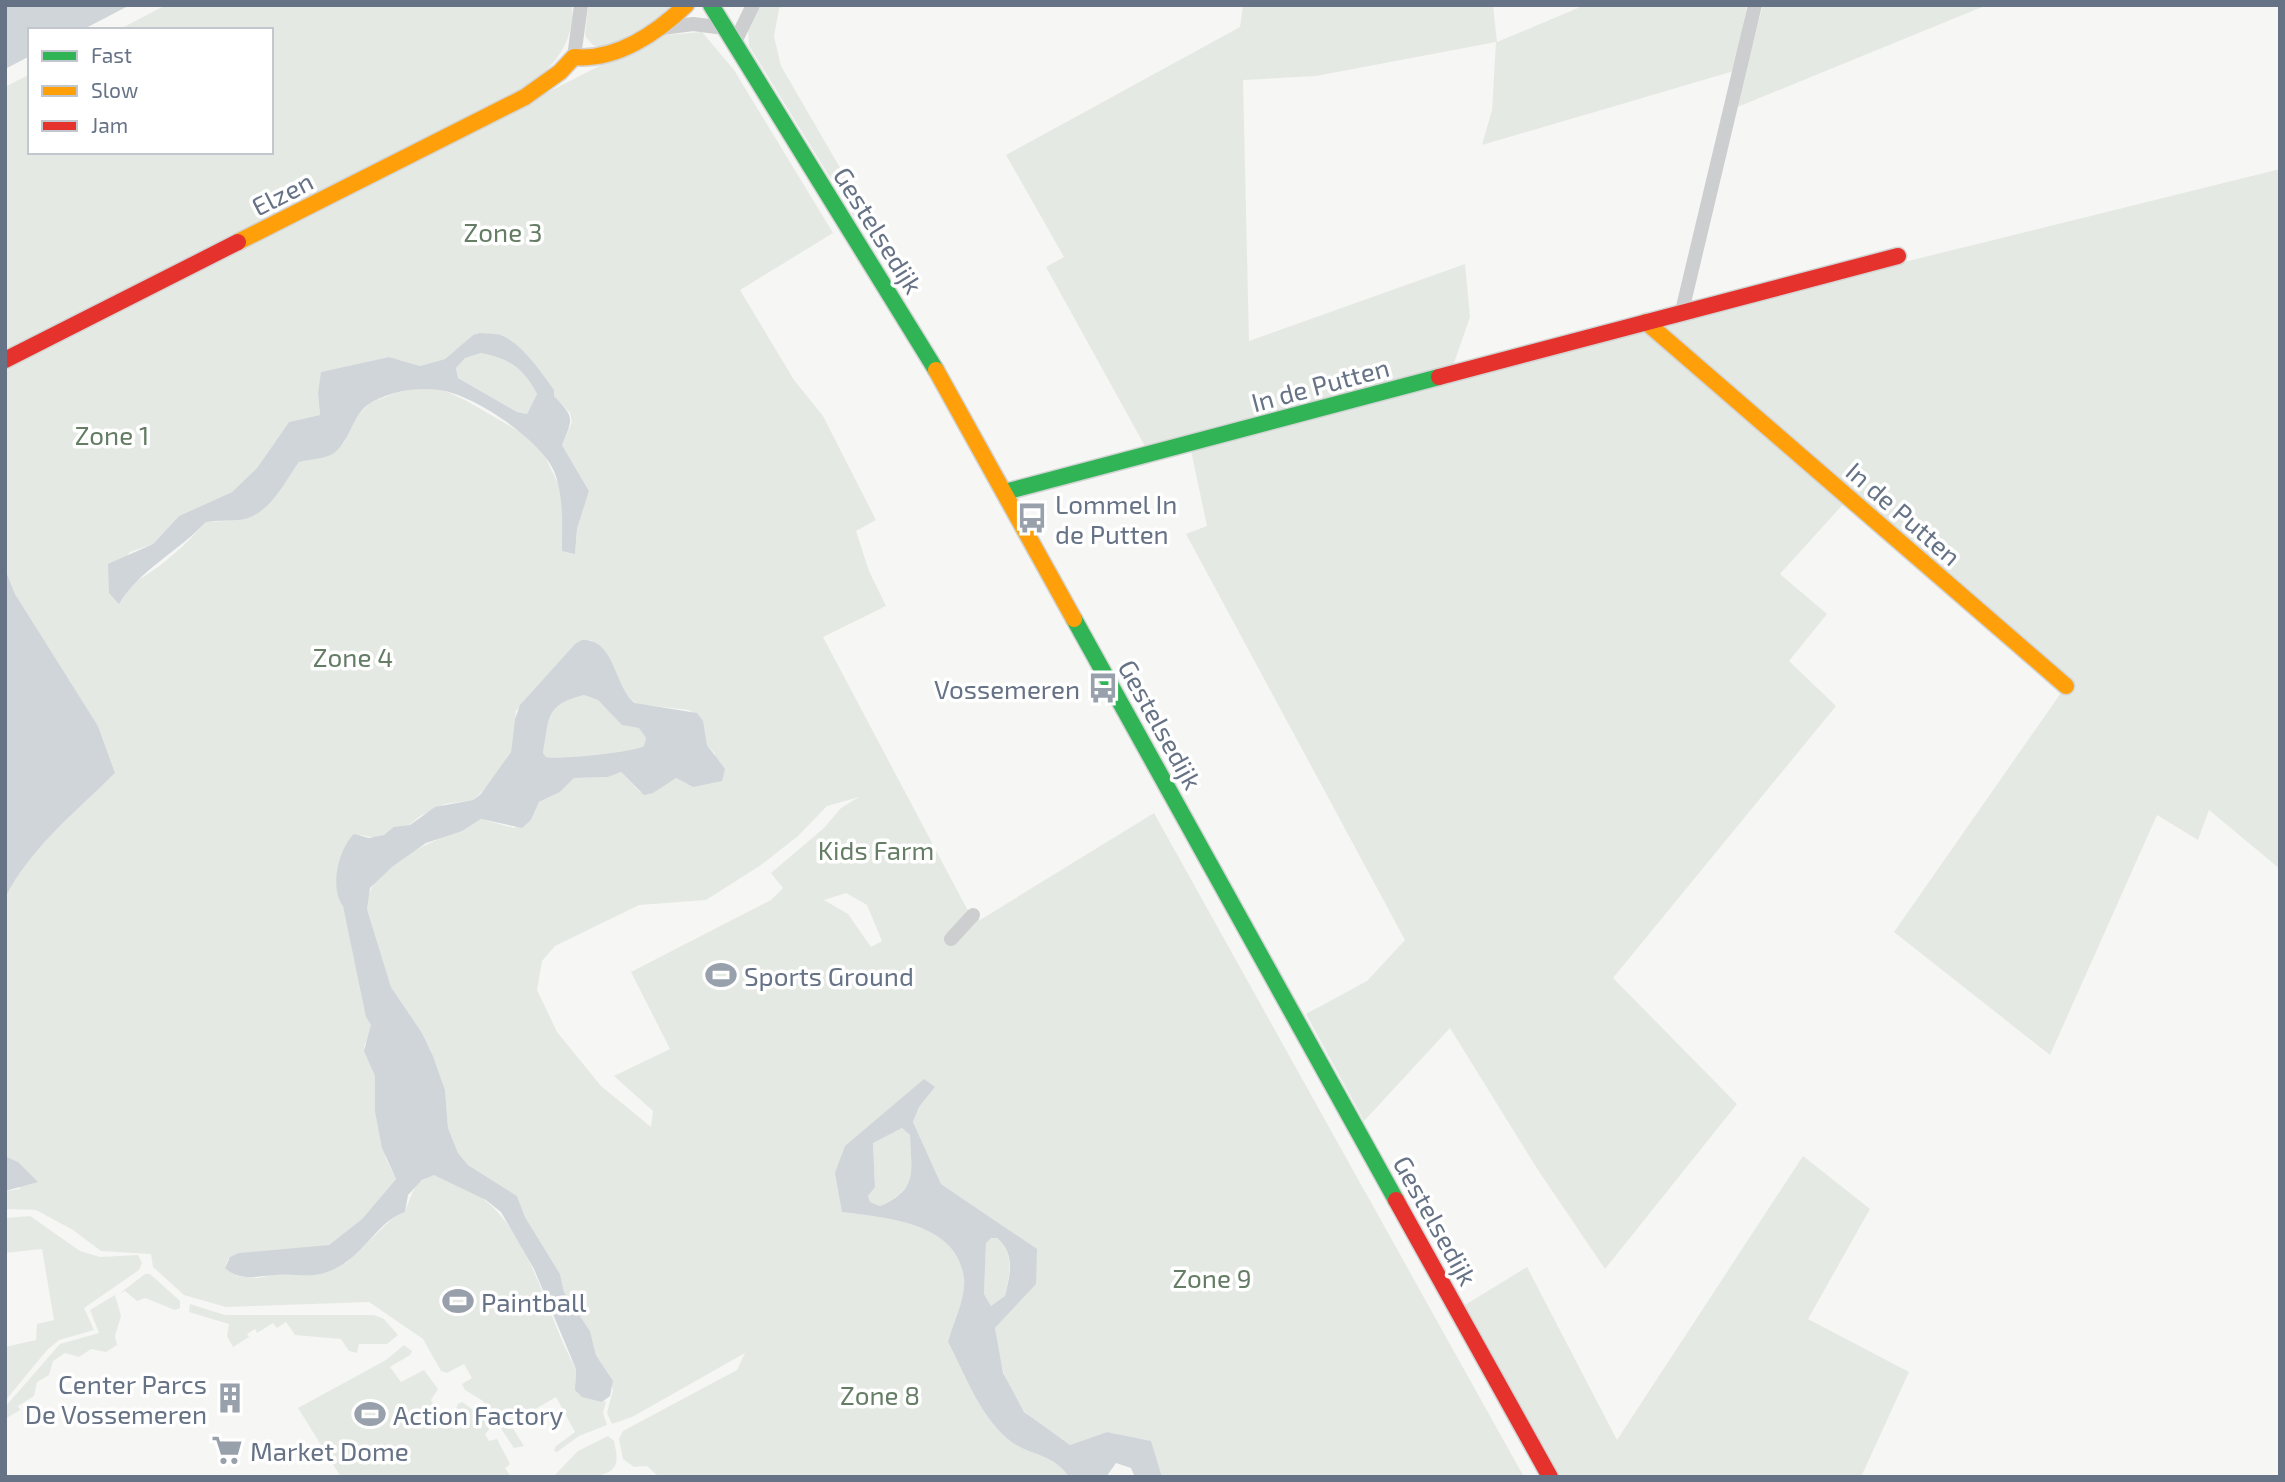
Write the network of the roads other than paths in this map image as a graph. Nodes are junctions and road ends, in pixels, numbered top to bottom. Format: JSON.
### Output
{"nodes":[{"id":1,"x":581,"y":5,"type":"edge"},
{"id":2,"x":686,"y":5,"type":"edge"},
{"id":3,"x":712,"y":5,"type":"edge"},
{"id":4,"x":753,"y":5,"type":"edge"},
{"id":5,"x":1755,"y":5,"type":"edge"},
{"id":6,"x":662,"y":28,"type":"junction"},
{"id":7,"x":725,"y":28,"type":"junction"},
{"id":8,"x":734,"y":44,"type":"junction"},
{"id":9,"x":574,"y":57,"type":"junction"},
{"id":10,"x":1898,"y":256,"type":"dead end"},
{"id":11,"x":1682,"y":311,"type":"junction"},
{"id":12,"x":1646,"y":322,"type":"junction"},
{"id":13,"x":5,"y":360,"type":"edge"},
{"id":14,"x":1005,"y":492,"type":"junction"},
{"id":15,"x":2066,"y":686,"type":"dead end"},
{"id":16,"x":973,"y":915,"type":"dead end"},
{"id":17,"x":951,"y":939,"type":"dead end"},
{"id":18,"x":1550,"y":1477,"type":"edge"}],
"edges":[{"from":1,"to":9,"type":"street"},
{"from":2,"to":6,"type":"street"},
{"from":3,"to":7,"type":"street","name":"Gestelsedijk"},
{"from":4,"to":8,"type":"street"},
{"from":5,"to":11,"type":"street"},
{"from":6,"to":7,"type":"street"},
{"from":6,"to":9,"type":"street"},
{"from":7,"to":8,"type":"street","name":"Gestelsedijk"},
{"from":8,"to":14,"type":"street","name":"Gestelsedijk"},
{"from":9,"to":13,"type":"street","name":"Elzen"},
{"from":10,"to":11,"type":"street","name":"In de Putten"},
{"from":11,"to":12,"type":"street","name":"In de Putten"},
{"from":12,"to":14,"type":"street","name":"In de Putten"},
{"from":12,"to":15,"type":"street","name":"In de Putten"},
{"from":14,"to":18,"type":"street","name":"Gestelsedijk"},
{"from":16,"to":17,"type":"street"}]}
